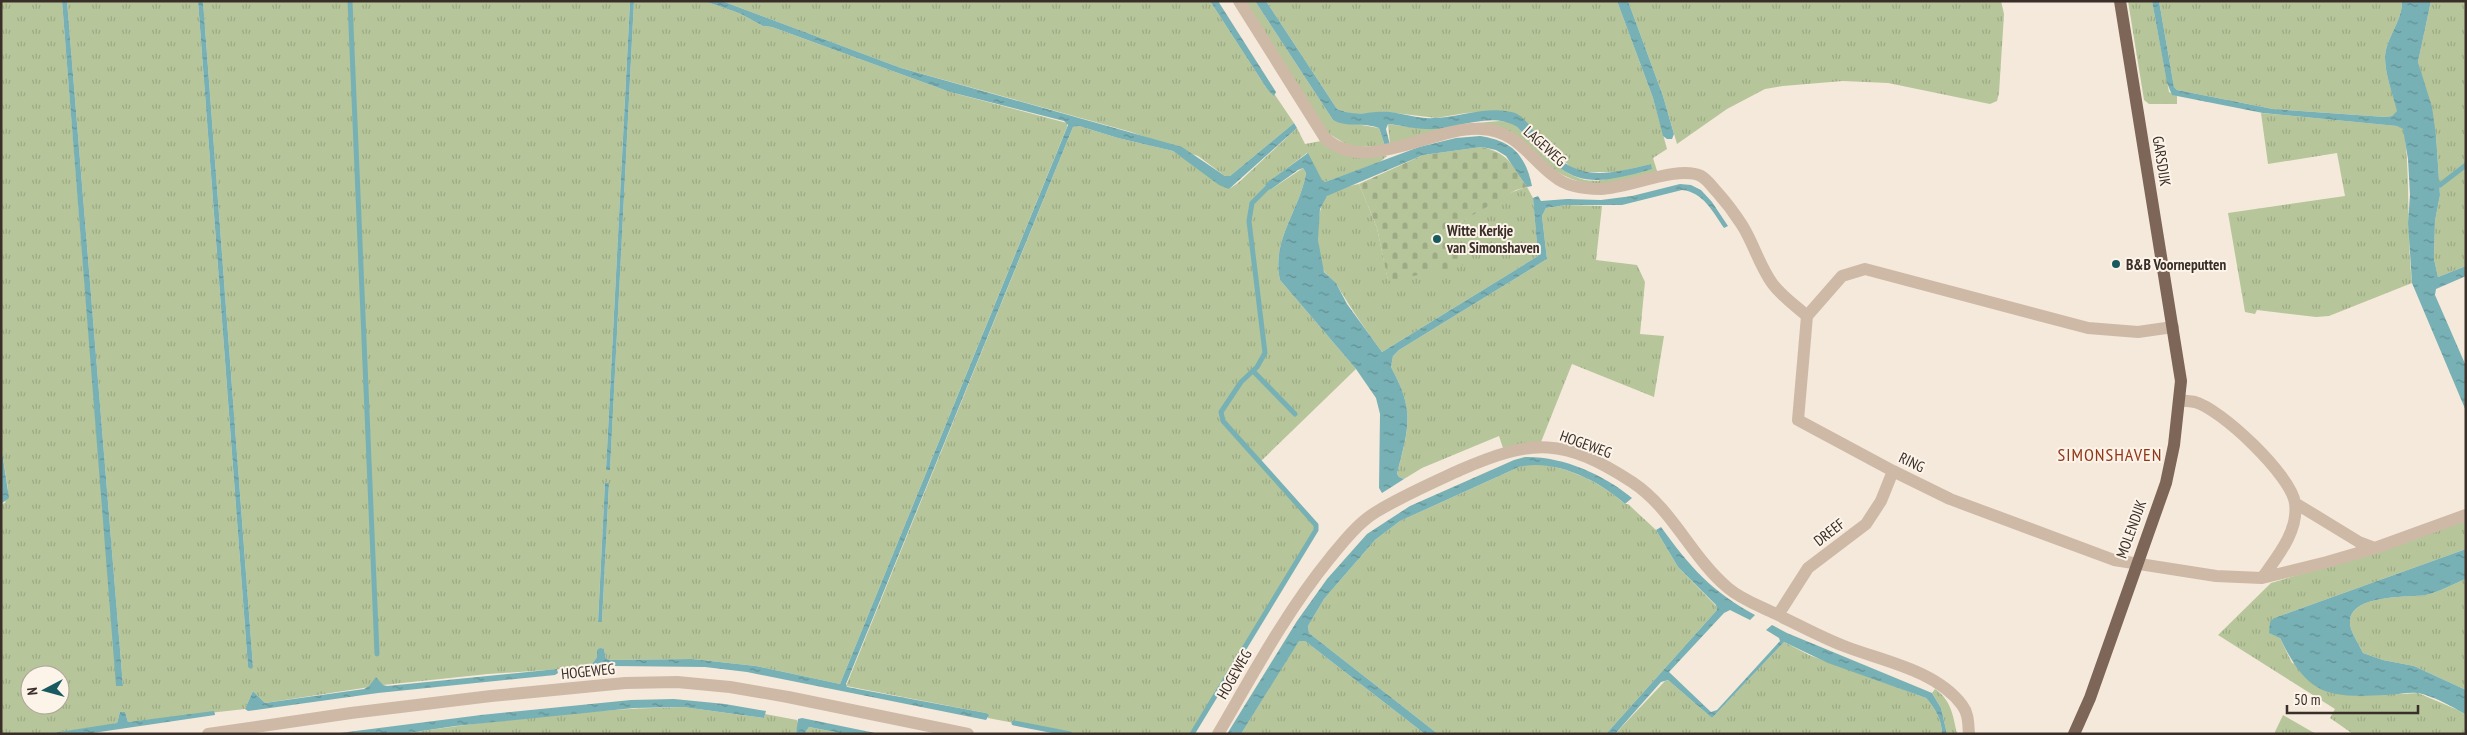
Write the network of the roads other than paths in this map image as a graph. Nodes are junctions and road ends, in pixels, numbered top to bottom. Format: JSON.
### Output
{"nodes":[{"id":1,"x":1239,"y":1,"type":"edge"},
{"id":2,"x":2120,"y":1,"type":"edge"},
{"id":3,"x":1807,"y":316,"type":"junction"},
{"id":4,"x":2173,"y":327,"type":"junction"},
{"id":5,"x":2179,"y":400,"type":"junction"},
{"id":6,"x":1893,"y":471,"type":"junction"},
{"id":7,"x":2295,"y":503,"type":"junction"},
{"id":8,"x":2466,"y":515,"type":"edge"},
{"id":9,"x":2375,"y":548,"type":"junction"},
{"id":10,"x":2137,"y":562,"type":"junction"},
{"id":11,"x":2262,"y":578,"type":"junction"},
{"id":12,"x":1778,"y":615,"type":"junction"},
{"id":13,"x":208,"y":734,"type":"edge"},
{"id":14,"x":968,"y":734,"type":"edge"},
{"id":15,"x":1218,"y":734,"type":"edge"},
{"id":16,"x":1969,"y":734,"type":"edge"},
{"id":17,"x":2074,"y":734,"type":"edge"}],
"edges":[{"from":1,"to":3,"type":"street","name":"LAGEWEG"},
{"from":2,"to":4,"type":"main road","name":"GARSDIJK"},
{"from":3,"to":4,"type":"street"},
{"from":3,"to":6,"type":"street","name":"RING"},
{"from":4,"to":5,"type":"main road","name":"MOLENDIJK"},
{"from":5,"to":7,"type":"street"},
{"from":5,"to":10,"type":"main road","name":"MOLENDIJK"},
{"from":6,"to":10,"type":"street","name":"RING"},
{"from":6,"to":12,"type":"street","name":"DREEF"},
{"from":7,"to":9,"type":"street"},
{"from":7,"to":11,"type":"street"},
{"from":8,"to":9,"type":"street","name":"RING"},
{"from":9,"to":11,"type":"street","name":"RING"},
{"from":10,"to":11,"type":"street","name":"RING"},
{"from":10,"to":17,"type":"main road","name":"MOLENDIJK"},
{"from":12,"to":15,"type":"street","name":"HOGEWEG"},
{"from":12,"to":16,"type":"street","name":"HOGEWEG"},
{"from":13,"to":14,"type":"street","name":"HOGEWEG"}]}
